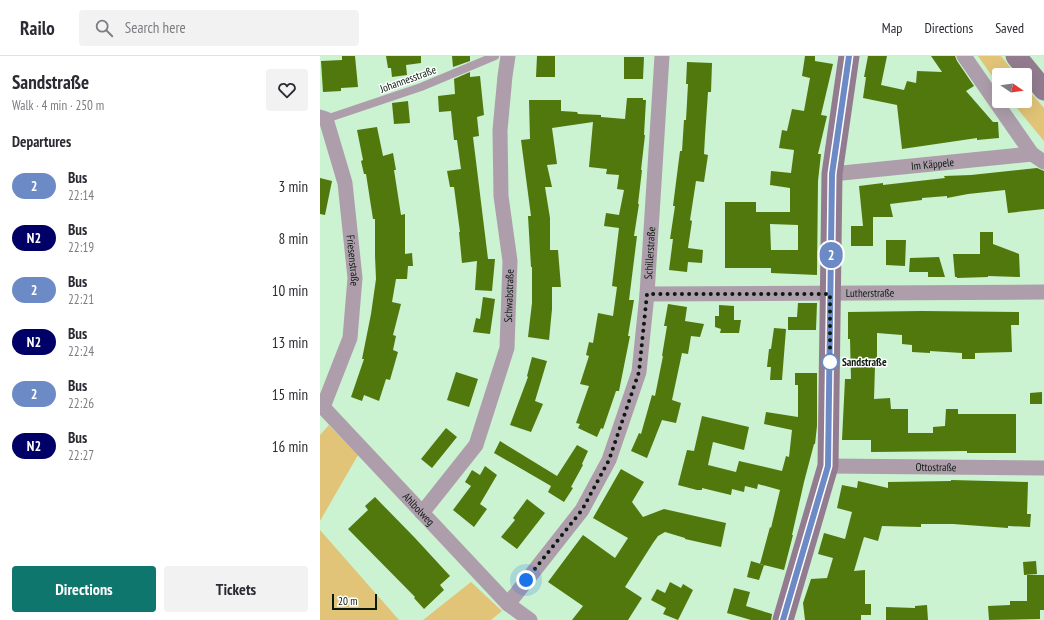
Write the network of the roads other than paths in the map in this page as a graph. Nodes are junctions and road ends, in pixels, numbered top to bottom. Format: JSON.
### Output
{"nodes":[{"id":1,"x":495,"y":56,"type":"edge"},
{"id":2,"x":508,"y":56,"type":"edge"},
{"id":3,"x":662,"y":56,"type":"edge"},
{"id":4,"x":849,"y":56,"type":"edge"},
{"id":5,"x":964,"y":56,"type":"edge"},
{"id":6,"x":1016,"y":56,"type":"edge"},
{"id":7,"x":1044,"y":90,"type":"edge"},
{"id":8,"x":323,"y":118,"type":"edge"},
{"id":9,"x":1038,"y":158,"type":"edge"},
{"id":10,"x":832,"y":174,"type":"junction"},
{"id":11,"x":1044,"y":292,"type":"edge"},
{"id":12,"x":647,"y":294,"type":"junction"},
{"id":13,"x":830,"y":294,"type":"junction"},
{"id":14,"x":322,"y":405,"type":"edge"},
{"id":15,"x":828,"y":466,"type":"junction"},
{"id":16,"x":1044,"y":468,"type":"edge"},
{"id":17,"x":422,"y":513,"type":"junction"},
{"id":18,"x":517,"y":614,"type":"edge"},
{"id":19,"x":783,"y":620,"type":"edge"}],
"edges":[{"from":1,"to":8,"type":"lane","name":"Johannesstraße"},
{"from":2,"to":17,"type":"street","name":"Schwabstraße"},
{"from":3,"to":12,"type":"street","name":"Schillerstraße"},
{"from":4,"to":10,"type":"main road"},
{"from":5,"to":9,"type":"street"},
{"from":6,"to":7,"type":"main road"},
{"from":8,"to":14,"type":"street","name":"Friesenstraße"},
{"from":9,"to":10,"type":"street","name":"Im Käppele"},
{"from":10,"to":13,"type":"main road"},
{"from":11,"to":13,"type":"street","name":"Lutherstraße"},
{"from":12,"to":13,"type":"street","name":"Lutherstraße"},
{"from":12,"to":18,"type":"street","name":"Schillerstraße"},
{"from":13,"to":15,"type":"main road"},
{"from":14,"to":17,"type":"street","name":"Ahlbolweg"},
{"from":15,"to":16,"type":"street","name":"Ottostraße"},
{"from":15,"to":19,"type":"main road"},
{"from":17,"to":18,"type":"street","name":"Ahlbolweg"}]}
